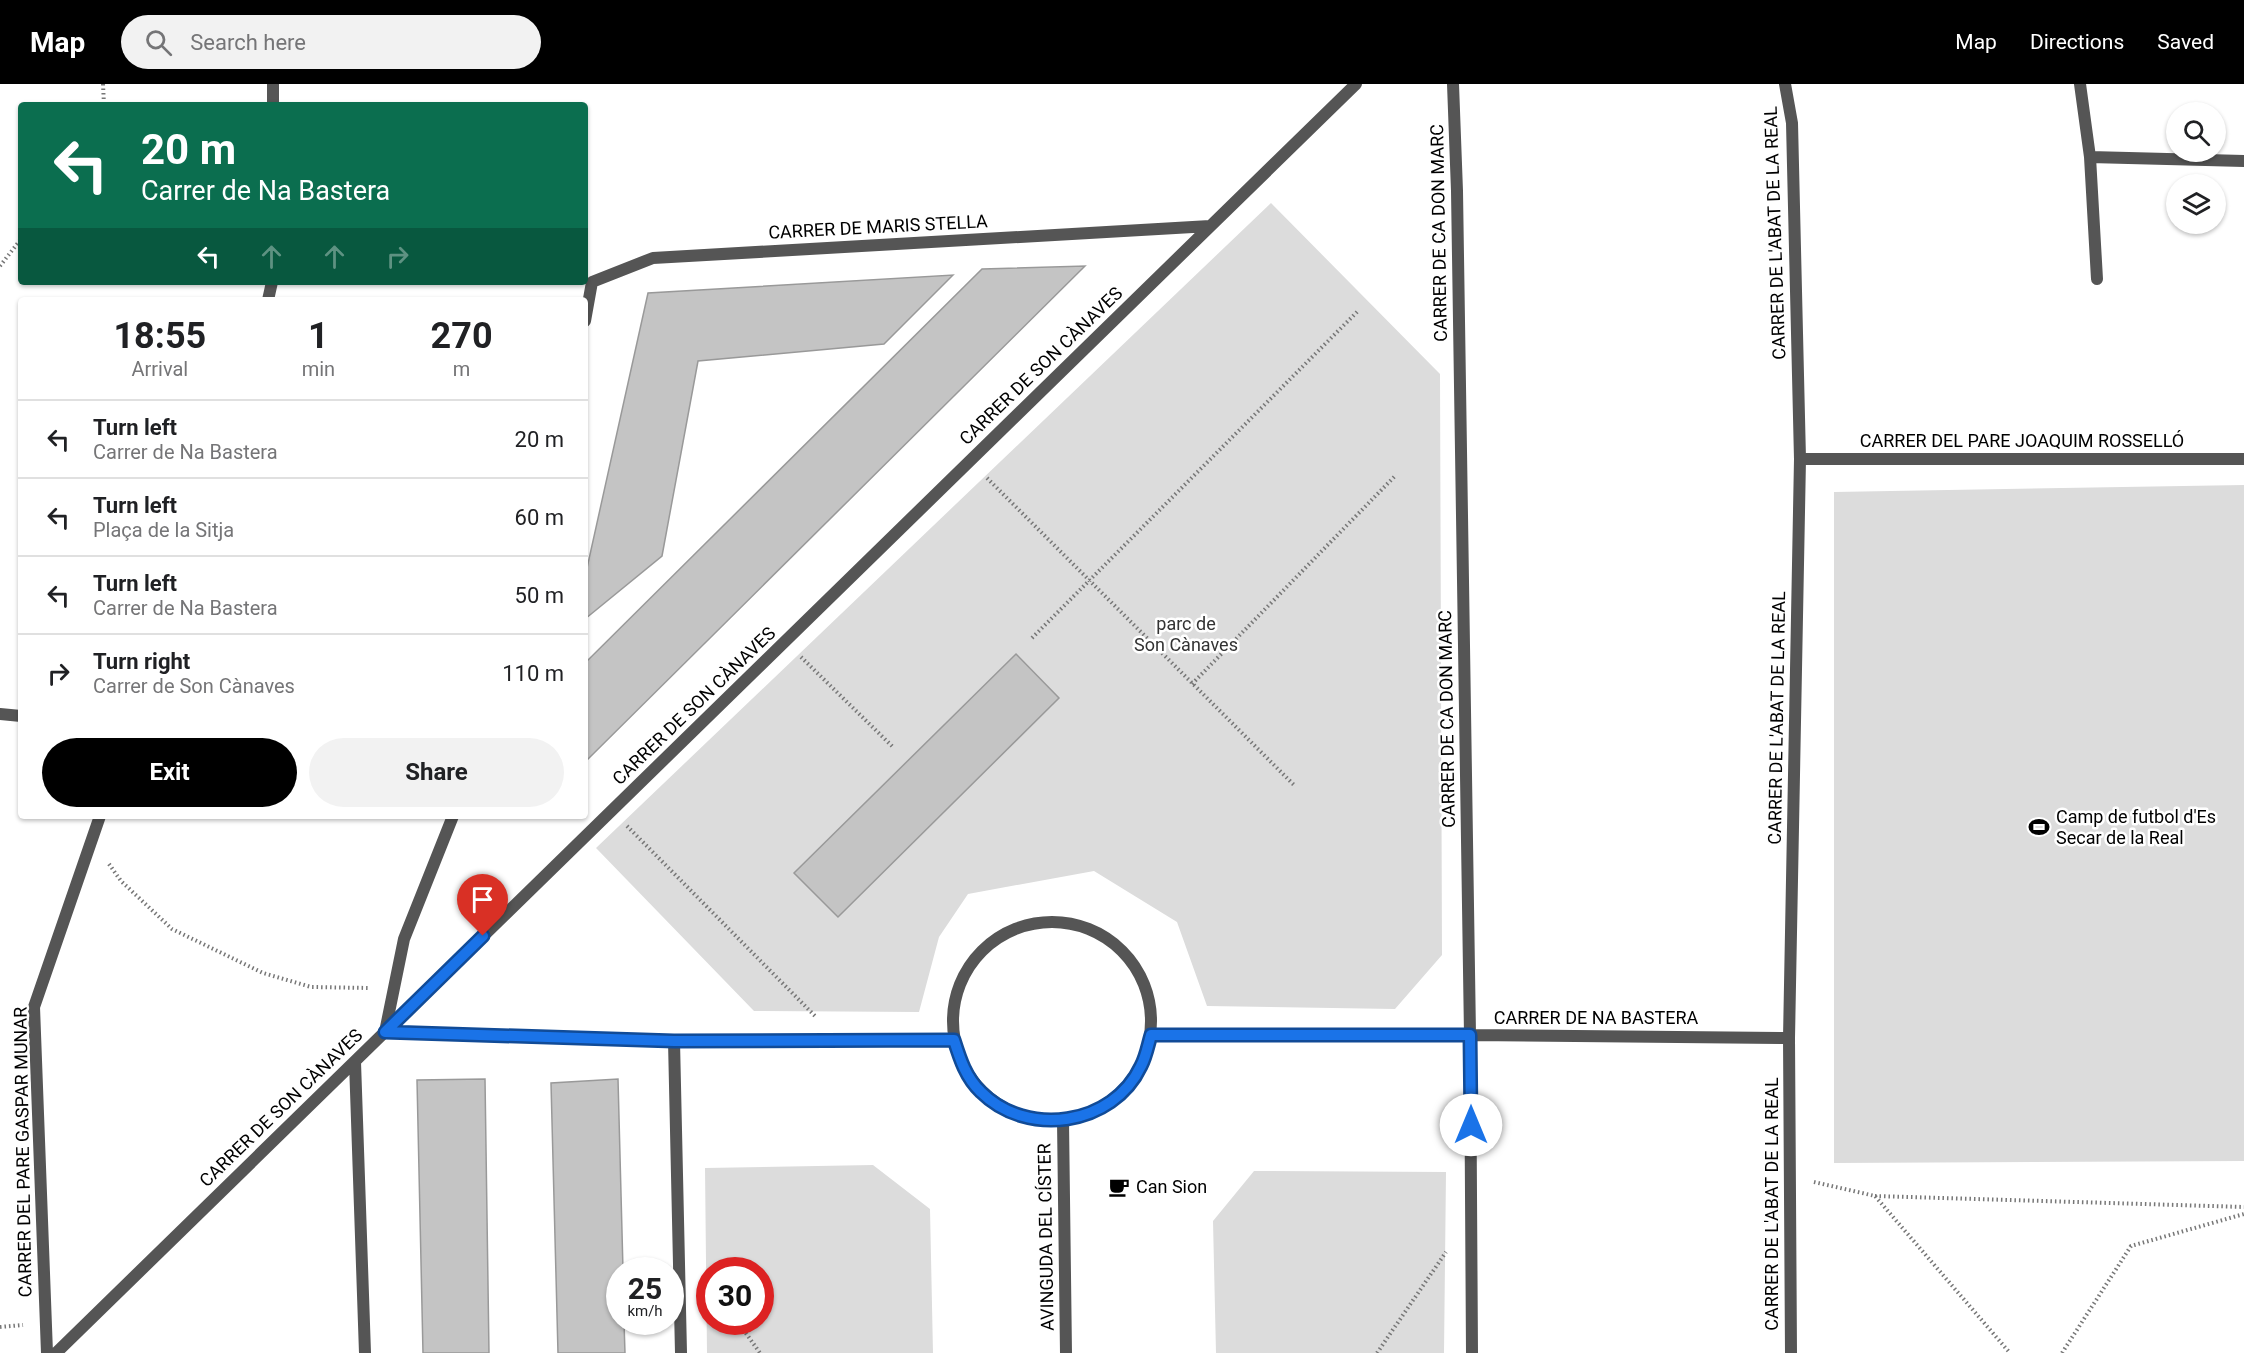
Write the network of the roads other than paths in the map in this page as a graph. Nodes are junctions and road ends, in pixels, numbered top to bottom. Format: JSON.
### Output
{"nodes":[{"id":1,"x":273,"y":84,"type":"edge"},
{"id":2,"x":1356,"y":84,"type":"edge"},
{"id":3,"x":1453,"y":84,"type":"edge"},
{"id":4,"x":1785,"y":84,"type":"edge"},
{"id":5,"x":2080,"y":84,"type":"edge"},
{"id":6,"x":273,"y":102,"type":"edge"},
{"id":7,"x":2090,"y":157,"type":"junction"},
{"id":8,"x":2244,"y":161,"type":"edge"},
{"id":9,"x":1210,"y":226,"type":"junction"},
{"id":10,"x":2097,"y":279,"type":"dead end"},
{"id":11,"x":588,"y":304,"type":"edge"},
{"id":12,"x":1800,"y":459,"type":"junction"},
{"id":13,"x":2244,"y":459,"type":"edge"},
{"id":14,"x":0,"y":714,"type":"edge"},
{"id":15,"x":18,"y":716,"type":"edge"},
{"id":16,"x":99,"y":819,"type":"edge"},
{"id":17,"x":452,"y":819,"type":"edge"},
{"id":18,"x":385,"y":1032,"type":"junction"},
{"id":19,"x":1151,"y":1035,"type":"junction"},
{"id":20,"x":1470,"y":1035,"type":"junction"},
{"id":21,"x":1789,"y":1038,"type":"junction"},
{"id":22,"x":954,"y":1040,"type":"junction"},
{"id":23,"x":674,"y":1041,"type":"junction"},
{"id":24,"x":355,"y":1062,"type":"junction"},
{"id":25,"x":1063,"y":1121,"type":"junction"},
{"id":26,"x":47,"y":1353,"type":"edge"},
{"id":27,"x":56,"y":1353,"type":"edge"},
{"id":28,"x":365,"y":1353,"type":"edge"},
{"id":29,"x":681,"y":1353,"type":"edge"},
{"id":30,"x":1066,"y":1353,"type":"edge"},
{"id":31,"x":1472,"y":1353,"type":"edge"},
{"id":32,"x":1791,"y":1353,"type":"edge"}],
"edges":[{"from":1,"to":6,"type":"street"},
{"from":2,"to":9,"type":"street","name":"CARRER DE SON CÀNAVES"},
{"from":3,"to":20,"type":"street","name":"CARRER DE CA DON MARC"},
{"from":4,"to":12,"type":"street","name":"CARRER DE L'ABAT DE LA REAL"},
{"from":5,"to":7,"type":"street"},
{"from":7,"to":8,"type":"street"},
{"from":7,"to":10,"type":"street"},
{"from":9,"to":11,"type":"street","name":"CARRER DE MARIS STELLA"},
{"from":9,"to":18,"type":"street","name":"CARRER DE SON CÀNAVES"},
{"from":12,"to":13,"type":"street","name":"CARRER DEL PARE JOAQUIM ROSSELLÓ"},
{"from":12,"to":21,"type":"street","name":"CARRER DE L'ABAT DE LA REAL"},
{"from":14,"to":15,"type":"street"},
{"from":16,"to":26,"type":"street","name":"CARRER DEL PARE GASPAR MUNAR"},
{"from":17,"to":18,"type":"street"},
{"from":18,"to":23,"type":"street"},
{"from":18,"to":24,"type":"street","name":"CARRER DE SON CÀNAVES"},
{"from":19,"to":20,"type":"street","name":"CARRER DE NA BASTERA"},
{"from":19,"to":22,"type":"street"},
{"from":19,"to":25,"type":"street"},
{"from":20,"to":21,"type":"street","name":"CARRER DE NA BASTERA"},
{"from":20,"to":31,"type":"street","name":"CARRER DE CA DON MARC"},
{"from":21,"to":32,"type":"street","name":"CARRER DE L'ABAT DE LA REAL"},
{"from":22,"to":23,"type":"street"},
{"from":22,"to":25,"type":"street"},
{"from":23,"to":29,"type":"street"},
{"from":24,"to":27,"type":"street","name":"CARRER DE SON CÀNAVES"},
{"from":24,"to":28,"type":"street"},
{"from":25,"to":30,"type":"street","name":"AVINGUDA DEL CÍSTER"}]}
